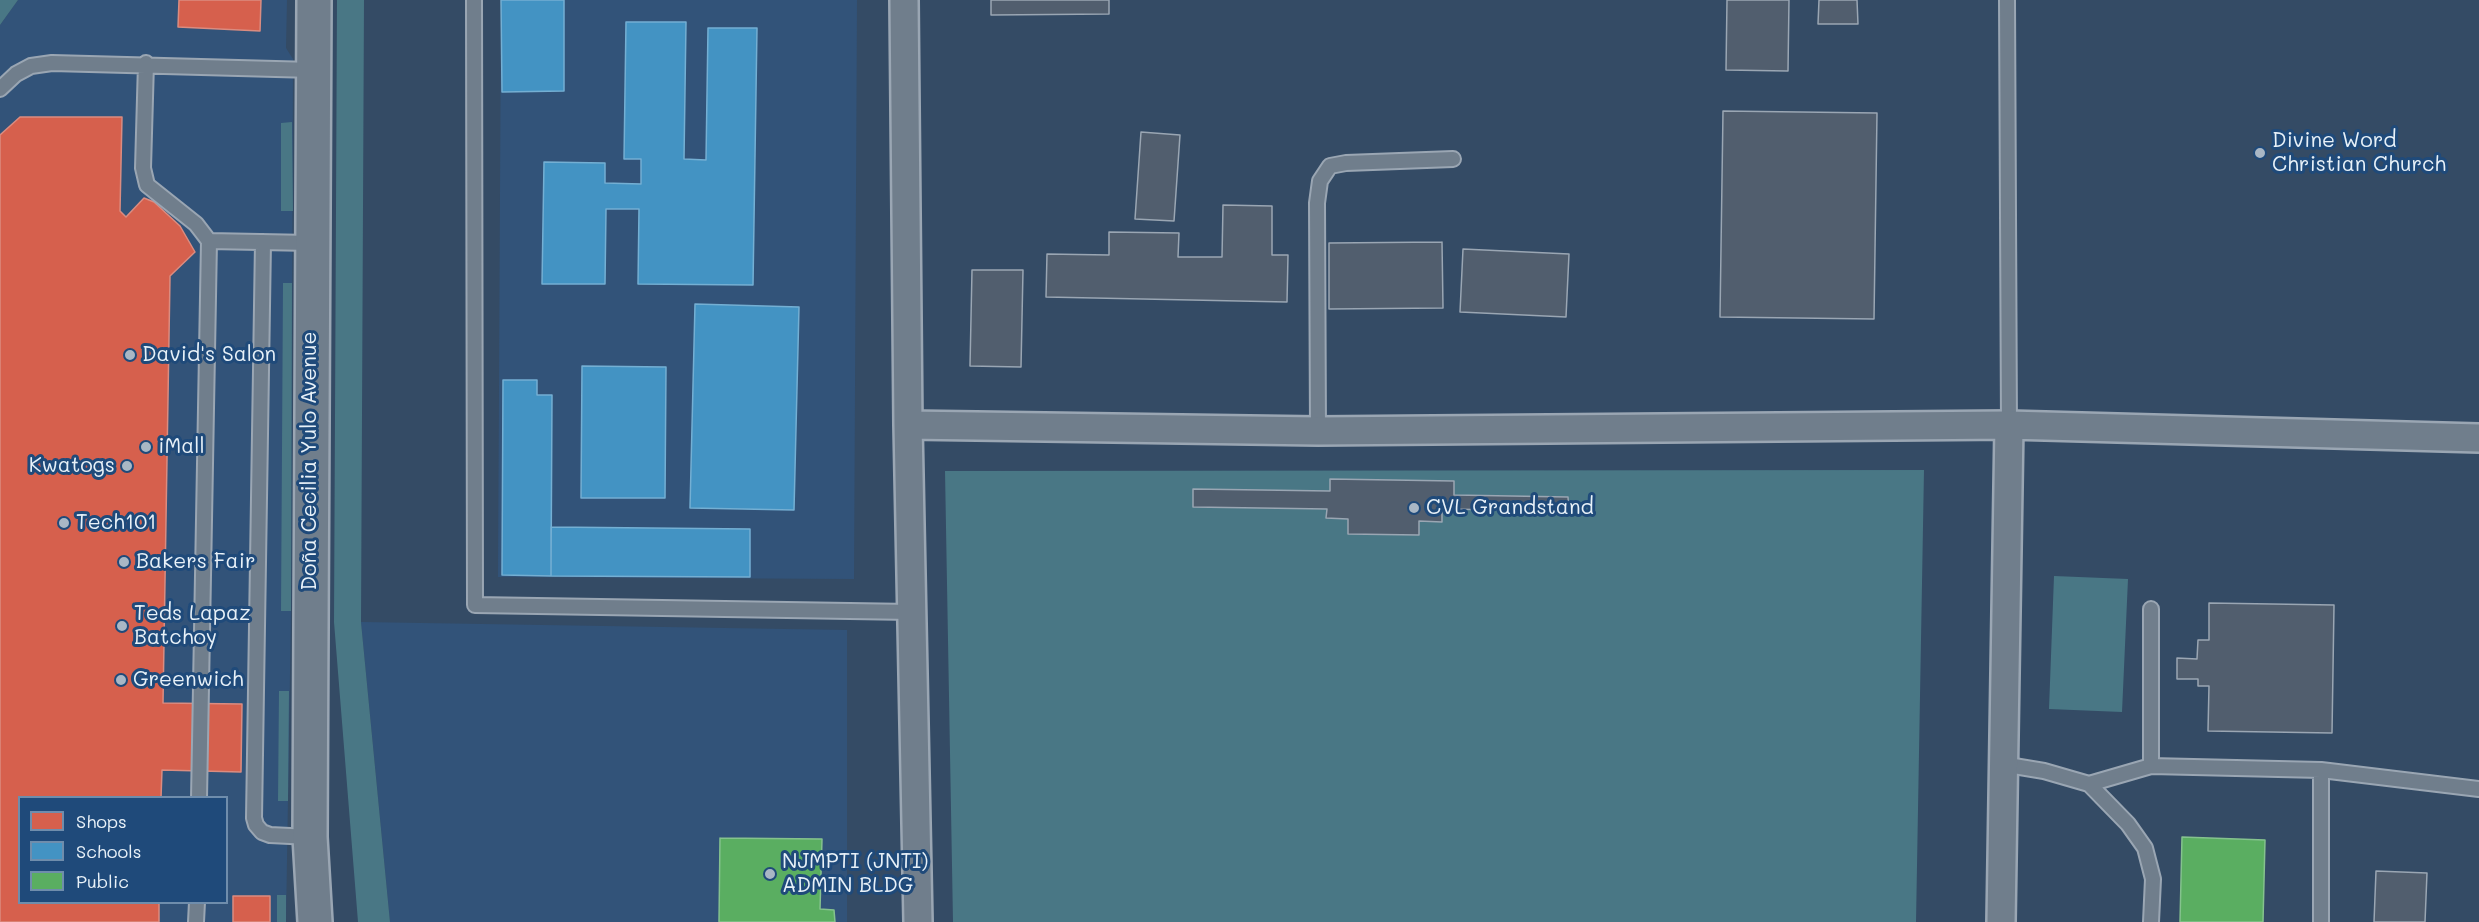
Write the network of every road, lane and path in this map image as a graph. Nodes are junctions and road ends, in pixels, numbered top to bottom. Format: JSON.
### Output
{"nodes":[{"id":1,"x":314,"y":0,"type":"edge"},
{"id":2,"x":474,"y":0,"type":"edge"},
{"id":3,"x":904,"y":0,"type":"edge"},
{"id":4,"x":2007,"y":0,"type":"edge"},
{"id":5,"x":146,"y":63,"type":"junction"},
{"id":6,"x":313,"y":70,"type":"junction"},
{"id":7,"x":0,"y":89,"type":"edge"},
{"id":8,"x":1453,"y":159,"type":"dead end"},
{"id":9,"x":209,"y":241,"type":"junction"},
{"id":10,"x":263,"y":242,"type":"junction"},
{"id":11,"x":311,"y":243,"type":"junction"},
{"id":12,"x":908,"y":425,"type":"junction"},
{"id":13,"x":2009,"y":425,"type":"junction"},
{"id":14,"x":1318,"y":431,"type":"junction"},
{"id":15,"x":2479,"y":438,"type":"edge"},
{"id":16,"x":2151,"y":609,"type":"dead end"},
{"id":17,"x":912,"y":612,"type":"junction"},
{"id":18,"x":2002,"y":764,"type":"junction"},
{"id":19,"x":2151,"y":766,"type":"junction"},
{"id":20,"x":2321,"y":770,"type":"junction"},
{"id":21,"x":2089,"y":784,"type":"junction"},
{"id":22,"x":2479,"y":789,"type":"edge"},
{"id":23,"x":199,"y":796,"type":"edge"},
{"id":24,"x":310,"y":837,"type":"junction"},
{"id":25,"x":197,"y":904,"type":"edge"},
{"id":26,"x":196,"y":922,"type":"edge"},
{"id":27,"x":315,"y":922,"type":"edge"},
{"id":28,"x":918,"y":922,"type":"edge"},
{"id":29,"x":2001,"y":922,"type":"edge"},
{"id":30,"x":2151,"y":922,"type":"edge"},
{"id":31,"x":2321,"y":922,"type":"edge"}],
"edges":[{"from":1,"to":6,"type":"main road","name":"Doña Cecilia Yulo Avenue"},
{"from":2,"to":17,"type":"lane"},
{"from":3,"to":12,"type":"street"},
{"from":4,"to":13,"type":"lane"},
{"from":5,"to":6,"type":"lane"},
{"from":5,"to":7,"type":"lane"},
{"from":5,"to":9,"type":"lane"},
{"from":6,"to":11,"type":"main road","name":"Doña Cecilia Yulo Avenue"},
{"from":8,"to":14,"type":"lane"},
{"from":9,"to":10,"type":"lane"},
{"from":9,"to":23,"type":"lane"},
{"from":10,"to":11,"type":"lane"},
{"from":10,"to":24,"type":"lane"},
{"from":11,"to":24,"type":"main road","name":"Doña Cecilia Yulo Avenue"},
{"from":12,"to":14,"type":"street"},
{"from":12,"to":17,"type":"street"},
{"from":13,"to":14,"type":"street"},
{"from":13,"to":15,"type":"street"},
{"from":13,"to":18,"type":"street"},
{"from":16,"to":19,"type":"lane"},
{"from":17,"to":28,"type":"street"},
{"from":18,"to":21,"type":"lane"},
{"from":18,"to":29,"type":"street"},
{"from":19,"to":20,"type":"lane"},
{"from":19,"to":21,"type":"lane"},
{"from":20,"to":22,"type":"lane"},
{"from":20,"to":31,"type":"lane"},
{"from":21,"to":30,"type":"lane"},
{"from":24,"to":27,"type":"main road","name":"Doña Cecilia Yulo Avenue"},
{"from":25,"to":26,"type":"lane"}]}
